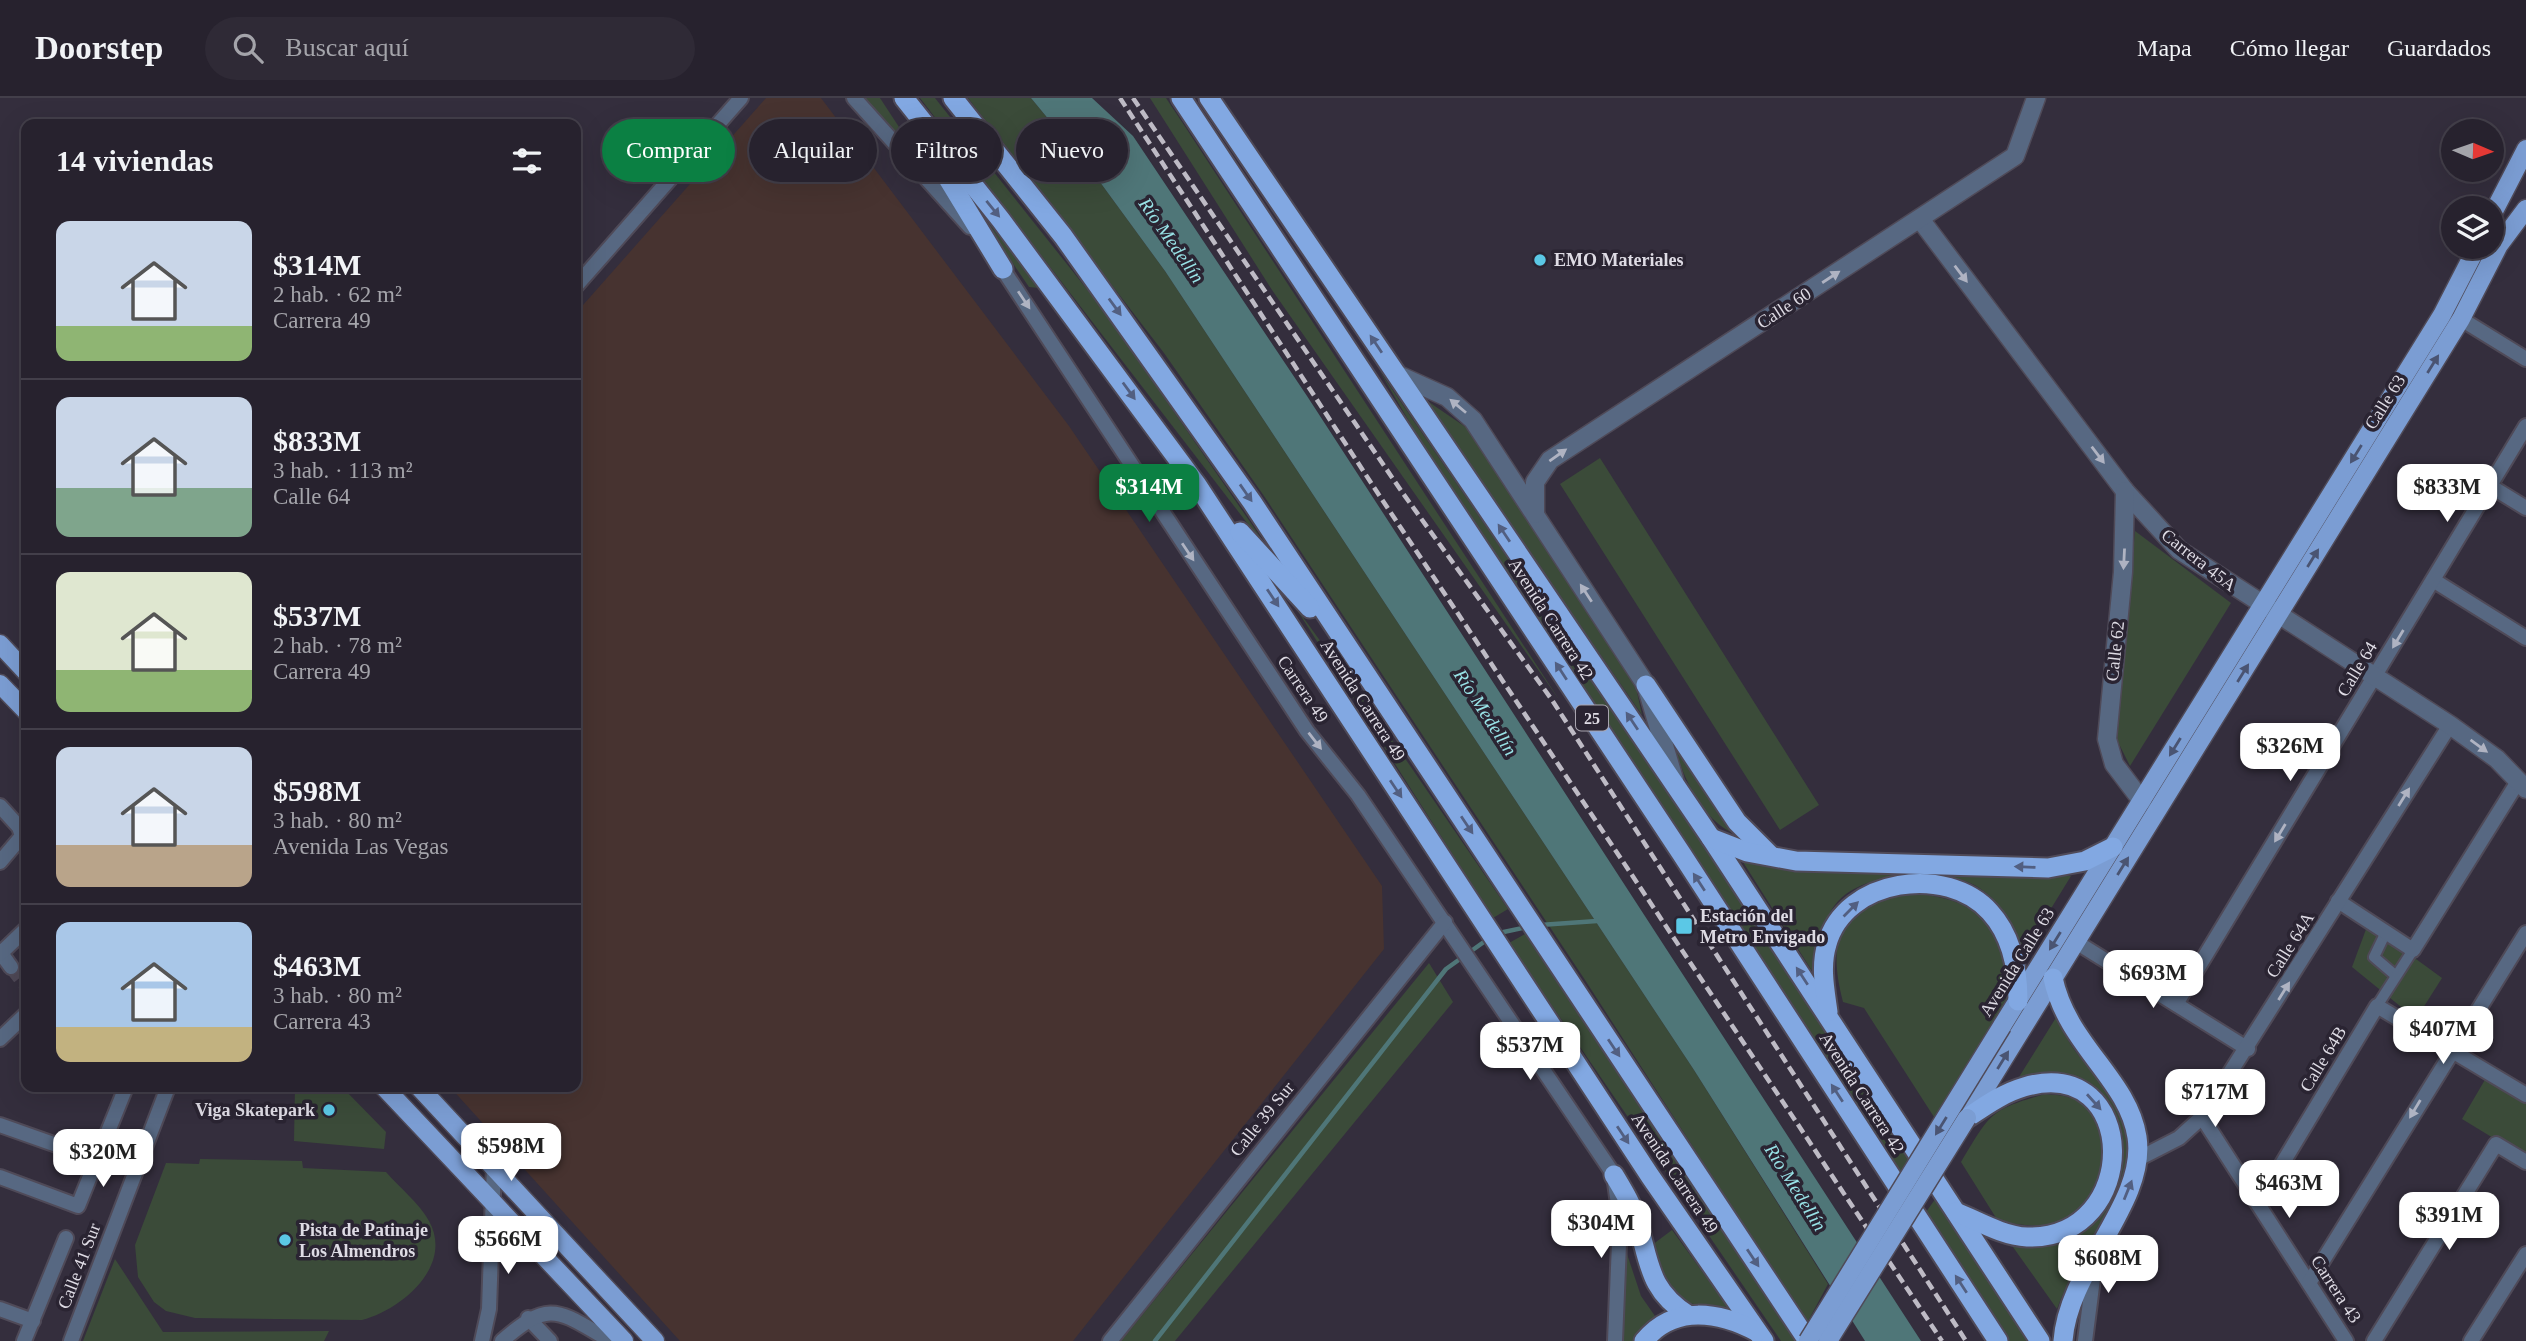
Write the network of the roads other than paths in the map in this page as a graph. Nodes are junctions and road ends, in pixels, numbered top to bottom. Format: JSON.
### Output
{"nodes":[{"id":1,"x":741,"y":98,"type":"edge"},
{"id":2,"x":855,"y":98,"type":"edge"},
{"id":3,"x":902,"y":98,"type":"edge"},
{"id":4,"x":953,"y":98,"type":"edge"},
{"id":5,"x":1181,"y":98,"type":"edge"},
{"id":6,"x":1209,"y":98,"type":"edge"},
{"id":7,"x":2036,"y":98,"type":"edge"},
{"id":8,"x":2526,"y":149,"type":"edge"},
{"id":9,"x":2526,"y":194,"type":"edge"},
{"id":10,"x":2502,"y":196,"type":"edge"},
{"id":11,"x":2526,"y":209,"type":"edge"},
{"id":12,"x":1920,"y":219,"type":"junction"},
{"id":13,"x":2504,"y":236,"type":"edge"},
{"id":14,"x":2504,"y":238,"type":"edge"},
{"id":15,"x":2471,"y":259,"type":"edge"},
{"id":16,"x":2492,"y":259,"type":"edge"},
{"id":17,"x":1003,"y":269,"type":"junction"},
{"id":18,"x":581,"y":280,"type":"edge"},
{"id":19,"x":2461,"y":319,"type":"junction"},
{"id":20,"x":2526,"y":359,"type":"edge"},
{"id":21,"x":1396,"y":374,"type":"junction"},
{"id":22,"x":2526,"y":426,"type":"edge"},
{"id":23,"x":1197,"y":485,"type":"junction"},
{"id":24,"x":2490,"y":486,"type":"junction"},
{"id":25,"x":2125,"y":491,"type":"junction"},
{"id":26,"x":2526,"y":508,"type":"edge"},
{"id":27,"x":1535,"y":514,"type":"junction"},
{"id":28,"x":2433,"y":580,"type":"junction"},
{"id":29,"x":2270,"y":611,"type":"junction"},
{"id":30,"x":2526,"y":638,"type":"edge"},
{"id":31,"x":0,"y":644,"type":"edge"},
{"id":32,"x":1347,"y":648,"type":"junction"},
{"id":33,"x":21,"y":666,"type":"edge"},
{"id":34,"x":2374,"y":678,"type":"junction"},
{"id":35,"x":0,"y":684,"type":"edge"},
{"id":36,"x":1646,"y":685,"type":"junction"},
{"id":37,"x":21,"y":706,"type":"edge"},
{"id":38,"x":2450,"y":725,"type":"junction"},
{"id":39,"x":2522,"y":785,"type":"edge"},
{"id":40,"x":1676,"y":786,"type":"junction"},
{"id":41,"x":2142,"y":801,"type":"junction"},
{"id":42,"x":0,"y":806,"type":"edge"},
{"id":43,"x":21,"y":833,"type":"edge"},
{"id":44,"x":21,"y":837,"type":"edge"},
{"id":45,"x":1711,"y":838,"type":"junction"},
{"id":46,"x":2113,"y":847,"type":"junction"},
{"id":47,"x":1773,"y":857,"type":"junction"},
{"id":48,"x":0,"y":862,"type":"edge"},
{"id":49,"x":2338,"y":901,"type":"junction"},
{"id":50,"x":1444,"y":922,"type":"junction"},
{"id":51,"x":2386,"y":932,"type":"junction"},
{"id":52,"x":2526,"y":933,"type":"edge"},
{"id":53,"x":21,"y":934,"type":"edge"},
{"id":54,"x":2076,"y":942,"type":"junction"},
{"id":55,"x":2413,"y":950,"type":"junction"},
{"id":56,"x":0,"y":954,"type":"edge"},
{"id":57,"x":11,"y":967,"type":"tunnel mouth"},
{"id":58,"x":2395,"y":975,"type":"junction"},
{"id":59,"x":2053,"y":978,"type":"junction"},
{"id":60,"x":2018,"y":1001,"type":"junction"},
{"id":61,"x":2176,"y":1004,"type":"junction"},
{"id":62,"x":2377,"y":1006,"type":"junction"},
{"id":63,"x":1828,"y":1017,"type":"junction"},
{"id":64,"x":21,"y":1019,"type":"edge"},
{"id":65,"x":0,"y":1038,"type":"edge"},
{"id":66,"x":2248,"y":1048,"type":"junction"},
{"id":67,"x":2451,"y":1051,"type":"junction"},
{"id":68,"x":124,"y":1092,"type":"edge"},
{"id":69,"x":166,"y":1092,"type":"edge"},
{"id":70,"x":389,"y":1092,"type":"edge"},
{"id":71,"x":424,"y":1092,"type":"edge"},
{"id":72,"x":2526,"y":1095,"type":"edge"},
{"id":73,"x":2202,"y":1117,"type":"junction"},
{"id":74,"x":1967,"y":1118,"type":"junction"},
{"id":75,"x":0,"y":1125,"type":"edge"},
{"id":76,"x":96,"y":1159,"type":"junction"},
{"id":77,"x":2138,"y":1159,"type":"junction"},
{"id":78,"x":2526,"y":1162,"type":"edge"},
{"id":79,"x":494,"y":1165,"type":"junction"},
{"id":80,"x":1614,"y":1175,"type":"junction"},
{"id":81,"x":0,"y":1177,"type":"edge"},
{"id":82,"x":493,"y":1200,"type":"junction"},
{"id":83,"x":2258,"y":1204,"type":"junction"},
{"id":84,"x":1956,"y":1212,"type":"junction"},
{"id":85,"x":525,"y":1235,"type":"junction"},
{"id":86,"x":66,"y":1238,"type":"dead end"},
{"id":87,"x":2099,"y":1245,"type":"junction"},
{"id":88,"x":2526,"y":1254,"type":"edge"},
{"id":89,"x":587,"y":1266,"type":"junction"},
{"id":90,"x":2309,"y":1283,"type":"junction"},
{"id":91,"x":0,"y":1310,"type":"edge"},
{"id":92,"x":1688,"y":1315,"type":"junction"},
{"id":93,"x":528,"y":1318,"type":"junction"},
{"id":94,"x":33,"y":1321,"type":"junction"},
{"id":95,"x":1762,"y":1337,"type":"edge"},
{"id":96,"x":24,"y":1341,"type":"edge"},
{"id":97,"x":71,"y":1341,"type":"edge"},
{"id":98,"x":482,"y":1341,"type":"edge"},
{"id":99,"x":502,"y":1341,"type":"edge"},
{"id":100,"x":550,"y":1341,"type":"edge"},
{"id":101,"x":611,"y":1341,"type":"edge"},
{"id":102,"x":624,"y":1341,"type":"edge"},
{"id":103,"x":655,"y":1341,"type":"edge"},
{"id":104,"x":1110,"y":1341,"type":"edge"},
{"id":105,"x":1615,"y":1341,"type":"edge"},
{"id":106,"x":1644,"y":1341,"type":"edge"},
{"id":107,"x":1808,"y":1341,"type":"edge"},
{"id":108,"x":1828,"y":1341,"type":"edge"},
{"id":109,"x":1998,"y":1341,"type":"edge"},
{"id":110,"x":2040,"y":1341,"type":"edge"},
{"id":111,"x":2063,"y":1341,"type":"edge"},
{"id":112,"x":2085,"y":1341,"type":"edge"},
{"id":113,"x":2347,"y":1341,"type":"edge"},
{"id":114,"x":2374,"y":1341,"type":"edge"},
{"id":115,"x":2471,"y":1341,"type":"edge"}],
"edges":[{"from":1,"to":18,"type":"street"},
{"from":2,"to":17,"type":"street","name":"Carrera 49"},
{"from":3,"to":17,"type":"highway"},
{"from":3,"to":23,"type":"highway","name":"Avenida Carrera 49","one_way":true},
{"from":4,"to":32,"type":"highway","name":"Avenida Carrera 49","one_way":true},
{"from":109,"to":5,"type":"highway","name":"Avenida Carrera 42","number":"25","one_way":true},
{"from":21,"to":6,"type":"highway","name":"Avenida Carrera 42","number":"25","one_way":true},
{"from":7,"to":12,"type":"street","name":"Calle 60"},
{"from":8,"to":10,"type":"main road"},
{"from":9,"to":13,"type":"main road"},
{"from":11,"to":14,"type":"main road","name":"Calle 63"},
{"from":12,"to":25,"type":"street","name":"Carrera 45A","one_way":true},
{"from":27,"to":12,"type":"street","name":"Calle 60","one_way":true},
{"from":15,"to":29,"type":"main road","name":"Calle 63","one_way":true},
{"from":16,"to":19,"type":"main road","name":"Calle 63"},
{"from":17,"to":50,"type":"street","name":"Carrera 49","one_way":true},
{"from":19,"to":20,"type":"street"},
{"from":29,"to":19,"type":"main road","name":"Calle 63","one_way":true},
{"from":27,"to":21,"type":"street","name":"Avenida Carrera 42","one_way":true},
{"from":40,"to":21,"type":"highway","name":"Avenida Carrera 42","number":"25","one_way":true},
{"from":22,"to":24,"type":"street","name":"Calle 64"},
{"from":23,"to":32,"type":"highway"},
{"from":23,"to":95,"type":"highway","name":"Avenida Carrera 49","one_way":true},
{"from":24,"to":26,"type":"street"},
{"from":24,"to":28,"type":"street","name":"Calle 64"},
{"from":25,"to":29,"type":"street","name":"Carrera 45A"},
{"from":25,"to":41,"type":"street","name":"Calle 62","one_way":true},
{"from":36,"to":27,"type":"street","name":"Avenida Carrera 42","one_way":true},
{"from":28,"to":30,"type":"street"},
{"from":28,"to":34,"type":"street","name":"Calle 64","one_way":true},
{"from":29,"to":34,"type":"street","name":"Carrera 45A"},
{"from":29,"to":41,"type":"main road","name":"Avenida Calle 63","one_way":true},
{"from":54,"to":29,"type":"main road","one_way":true},
{"from":31,"to":33,"type":"main road"},
{"from":32,"to":107,"type":"highway","name":"Avenida Carrera 49","one_way":true},
{"from":34,"to":38,"type":"street","name":"Carrera 45A"},
{"from":34,"to":61,"type":"street","name":"Calle 64","one_way":true},
{"from":35,"to":37,"type":"main road"},
{"from":36,"to":40,"type":"street","name":"Avenida Carrera 42"},
{"from":36,"to":47,"type":"highway"},
{"from":38,"to":39,"type":"street","name":"Carrera 45A","one_way":true},
{"from":49,"to":38,"type":"street","name":"Calle 64A","one_way":true},
{"from":39,"to":55,"type":"street"},
{"from":40,"to":45,"type":"highway","name":"Avenida Carrera 42","number":"25"},
{"from":41,"to":46,"type":"main road","name":"Avenida Calle 63"},
{"from":42,"to":43,"type":"street"},
{"from":44,"to":48,"type":"street"},
{"from":45,"to":47,"type":"highway"},
{"from":63,"to":45,"type":"highway","name":"Avenida Carrera 42","number":"25","one_way":true},
{"from":46,"to":47,"type":"highway","one_way":true},
{"from":46,"to":60,"type":"main road","name":"Avenida Calle 63","one_way":true},
{"from":49,"to":51,"type":"street"},
{"from":66,"to":49,"type":"street","name":"Calle 64A","one_way":true},
{"from":50,"to":80,"type":"street","name":"Carrera 49"},
{"from":50,"to":104,"type":"street","name":"Calle 39 Sur"},
{"from":51,"to":55,"type":"street"},
{"from":51,"to":58,"type":"street"},
{"from":52,"to":67,"type":"street"},
{"from":53,"to":56,"type":"street"},
{"from":54,"to":59,"type":"main road"},
{"from":54,"to":61,"type":"street"},
{"from":55,"to":58,"type":"street"},
{"from":56,"to":57,"type":"street"},
{"from":58,"to":62,"type":"street"},
{"from":74,"to":59,"type":"main road","one_way":true},
{"from":59,"to":77,"type":"highway"},
{"from":63,"to":60,"type":"highway","one_way":true},
{"from":60,"to":107,"type":"main road","name":"Avenida Calle 63","one_way":true,"bridge":true},
{"from":61,"to":66,"type":"street"},
{"from":62,"to":67,"type":"street"},
{"from":62,"to":83,"type":"street","name":"Calle 64B"},
{"from":63,"to":84,"type":"highway","name":"Avenida Carrera 42","number":"25"},
{"from":64,"to":65,"type":"street"},
{"from":66,"to":73,"type":"street","name":"Calle 64A"},
{"from":67,"to":72,"type":"street"},
{"from":67,"to":90,"type":"street","one_way":true},
{"from":68,"to":76,"type":"street"},
{"from":69,"to":97,"type":"street","name":"Calle 41 Sur"},
{"from":70,"to":82,"type":"main road"},
{"from":71,"to":79,"type":"main road"},
{"from":73,"to":77,"type":"street","name":"Calle 64A"},
{"from":73,"to":83,"type":"street","name":"Carrera 43"},
{"from":74,"to":84,"type":"highway","one_way":true},
{"from":74,"to":108,"type":"main road","bridge":true},
{"from":75,"to":76,"type":"street"},
{"from":76,"to":81,"type":"street"},
{"from":87,"to":77,"type":"highway","one_way":true},
{"from":78,"to":114,"type":"street"},
{"from":79,"to":82,"type":"street"},
{"from":79,"to":89,"type":"main road"},
{"from":80,"to":92,"type":"highway"},
{"from":80,"to":105,"type":"street","name":"Carrera 49"},
{"from":82,"to":85,"type":"main road"},
{"from":82,"to":98,"type":"street"},
{"from":83,"to":90,"type":"street","name":"Carrera 43"},
{"from":84,"to":110,"type":"highway","name":"Avenida Carrera 42","number":"25"},
{"from":85,"to":89,"type":"main road"},
{"from":85,"to":102,"type":"main road"},
{"from":86,"to":94,"type":"street"},
{"from":87,"to":111,"type":"highway"},
{"from":87,"to":112,"type":"street"},
{"from":88,"to":115,"type":"street"},
{"from":89,"to":103,"type":"main road"},
{"from":90,"to":113,"type":"street","name":"Carrera 43"},
{"from":91,"to":94,"type":"street"},
{"from":92,"to":95,"type":"highway"},
{"from":92,"to":106,"type":"highway"},
{"from":93,"to":99,"type":"street"},
{"from":93,"to":100,"type":"street"},
{"from":93,"to":101,"type":"street"},
{"from":94,"to":96,"type":"street"}]}
